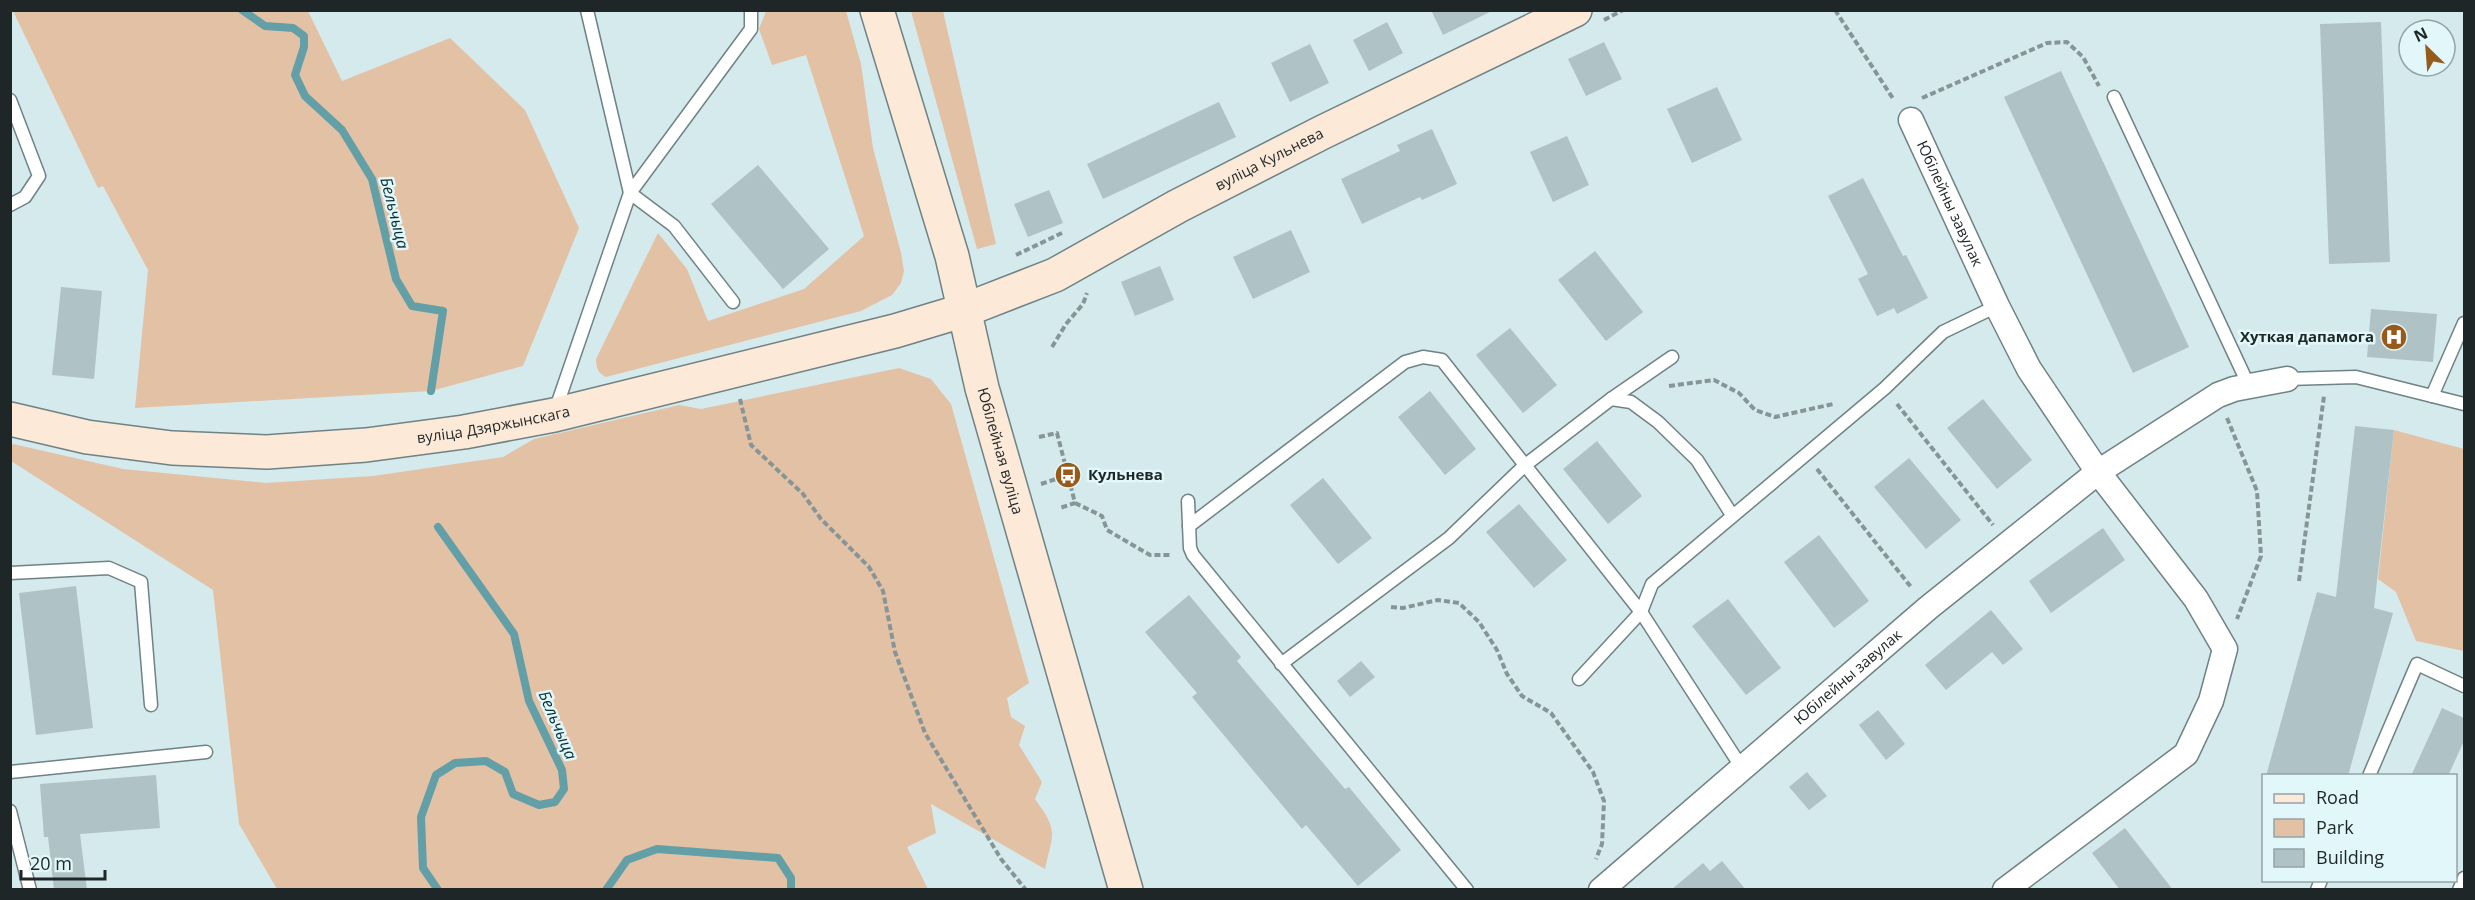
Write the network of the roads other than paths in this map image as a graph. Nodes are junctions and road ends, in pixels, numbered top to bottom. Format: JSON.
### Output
{"nodes":[{"id":1,"x":587,"y":10,"type":"edge"},
{"id":2,"x":751,"y":10,"type":"edge"},
{"id":3,"x":877,"y":10,"type":"edge"},
{"id":4,"x":1575,"y":10,"type":"edge"},
{"id":5,"x":2114,"y":97,"type":"road end"},
{"id":6,"x":10,"y":100,"type":"edge"},
{"id":7,"x":1905,"y":114,"type":"road end"},
{"id":8,"x":630,"y":194,"type":"junction"},
{"id":9,"x":10,"y":205,"type":"edge"},
{"id":10,"x":733,"y":302,"type":"dead end"},
{"id":11,"x":1997,"y":306,"type":"junction"},
{"id":12,"x":965,"y":310,"type":"junction"},
{"id":13,"x":2464,"y":323,"type":"edge"},
{"id":14,"x":1672,"y":357,"type":"dead end"},
{"id":15,"x":2288,"y":379,"type":"joint"},
{"id":16,"x":2249,"y":386,"type":"junction"},
{"id":17,"x":2432,"y":396,"type":"junction"},
{"id":18,"x":1611,"y":399,"type":"junction"},
{"id":19,"x":2464,"y":404,"type":"edge"},
{"id":20,"x":554,"y":415,"type":"junction"},
{"id":21,"x":10,"y":419,"type":"edge"},
{"id":22,"x":1524,"y":466,"type":"junction"},
{"id":23,"x":2098,"y":472,"type":"junction"},
{"id":24,"x":1188,"y":501,"type":"dead end"},
{"id":25,"x":1732,"y":515,"type":"junction"},
{"id":26,"x":1189,"y":526,"type":"junction"},
{"id":27,"x":10,"y":573,"type":"edge"},
{"id":28,"x":1641,"y":612,"type":"junction"},
{"id":29,"x":1281,"y":664,"type":"junction"},
{"id":30,"x":1579,"y":679,"type":"dead end"},
{"id":31,"x":2464,"y":686,"type":"edge"},
{"id":32,"x":151,"y":705,"type":"dead end"},
{"id":33,"x":206,"y":752,"type":"dead end"},
{"id":34,"x":1742,"y":768,"type":"junction"},
{"id":35,"x":10,"y":772,"type":"edge"},
{"id":36,"x":2370,"y":774,"type":"edge"},
{"id":37,"x":10,"y":811,"type":"edge"},
{"id":38,"x":2464,"y":878,"type":"edge"},
{"id":39,"x":30,"y":890,"type":"edge"},
{"id":40,"x":1126,"y":890,"type":"edge"},
{"id":41,"x":1467,"y":890,"type":"edge"},
{"id":42,"x":1601,"y":890,"type":"edge"},
{"id":43,"x":2005,"y":890,"type":"edge"},
{"id":44,"x":2459,"y":890,"type":"edge"}],
"edges":[{"from":1,"to":8,"type":"lane"},
{"from":2,"to":8,"type":"lane"},
{"from":3,"to":12,"type":"street","name":"Юбілейная вуліца"},
{"from":4,"to":12,"type":"street","name":"вуліца Кульнева"},
{"from":5,"to":16,"type":"lane"},
{"from":6,"to":9,"type":"lane"},
{"from":7,"to":11,"type":"street","name":"Юбілейны завулак"},
{"from":8,"to":10,"type":"lane"},
{"from":8,"to":20,"type":"lane"},
{"from":11,"to":23,"type":"street","name":"Юбілейны завулак"},
{"from":11,"to":25,"type":"lane"},
{"from":12,"to":20,"type":"street","name":"вуліца Дзяржынскага"},
{"from":12,"to":40,"type":"street","name":"Юбілейная вуліца"},
{"from":13,"to":17,"type":"lane"},
{"from":14,"to":18,"type":"lane"},
{"from":15,"to":16,"type":"street","name":"Юбілейны завулак"},
{"from":15,"to":17,"type":"lane"},
{"from":16,"to":23,"type":"street","name":"Юбілейны завулак"},
{"from":17,"to":19,"type":"lane"},
{"from":18,"to":22,"type":"lane"},
{"from":18,"to":25,"type":"lane"},
{"from":20,"to":21,"type":"street","name":"вуліца Дзяржынскага"},
{"from":22,"to":26,"type":"lane"},
{"from":22,"to":28,"type":"lane"},
{"from":22,"to":29,"type":"lane"},
{"from":23,"to":34,"type":"street","name":"Юбілейны завулак"},
{"from":23,"to":43,"type":"street","name":"Юбілейны завулак"},
{"from":24,"to":26,"type":"lane"},
{"from":25,"to":28,"type":"lane"},
{"from":26,"to":29,"type":"lane"},
{"from":27,"to":32,"type":"lane"},
{"from":28,"to":30,"type":"lane"},
{"from":28,"to":34,"type":"lane"},
{"from":29,"to":41,"type":"lane"},
{"from":31,"to":36,"type":"lane"},
{"from":33,"to":35,"type":"lane"},
{"from":34,"to":42,"type":"street","name":"Юбілейны завулак"},
{"from":37,"to":39,"type":"lane"},
{"from":38,"to":44,"type":"lane"}]}
